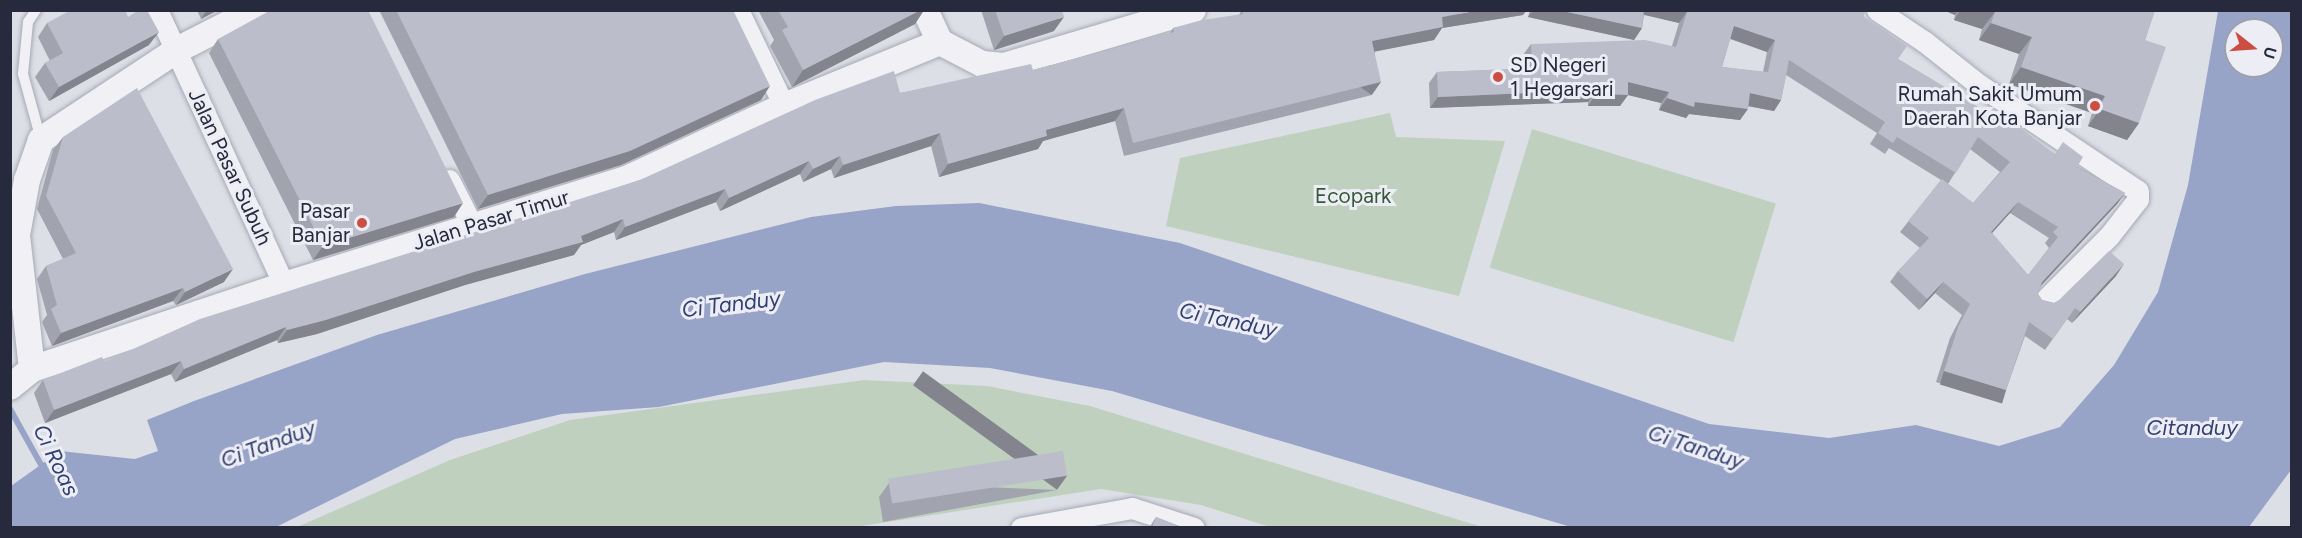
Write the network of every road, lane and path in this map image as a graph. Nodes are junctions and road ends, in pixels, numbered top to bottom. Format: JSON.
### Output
{"nodes":[{"id":1,"x":36,"y":10,"type":"edge"},
{"id":2,"x":157,"y":10,"type":"edge"},
{"id":3,"x":255,"y":10,"type":"edge"},
{"id":4,"x":738,"y":10,"type":"edge"},
{"id":5,"x":926,"y":10,"type":"edge"},
{"id":6,"x":1193,"y":10,"type":"edge"},
{"id":7,"x":1877,"y":10,"type":"edge"},
{"id":8,"x":1902,"y":17,"type":"edge"},
{"id":9,"x":940,"y":42,"type":"junction"},
{"id":10,"x":177,"y":50,"type":"junction"},
{"id":11,"x":784,"y":106,"type":"junction"},
{"id":12,"x":41,"y":140,"type":"junction"},
{"id":13,"x":439,"y":159,"type":"edge"},
{"id":14,"x":472,"y":225,"type":"junction"},
{"id":15,"x":284,"y":285,"type":"junction"},
{"id":16,"x":2043,"y":303,"type":"edge"},
{"id":17,"x":32,"y":369,"type":"junction"},
{"id":18,"x":10,"y":387,"type":"edge"},
{"id":19,"x":1021,"y":528,"type":"edge"},
{"id":20,"x":1194,"y":528,"type":"edge"}],
"edges":[{"from":1,"to":12,"type":"lane"},
{"from":2,"to":10,"type":"street","name":"Jalan Pasar Subuh"},
{"from":3,"to":10,"type":"street"},
{"from":4,"to":11,"type":"street"},
{"from":5,"to":9,"type":"street"},
{"from":6,"to":9,"type":"street"},
{"from":7,"to":8,"type":"street"},
{"from":8,"to":16,"type":"street"},
{"from":9,"to":11,"type":"street","name":"Jalan Pasar Timur"},
{"from":10,"to":12,"type":"street"},
{"from":10,"to":15,"type":"street","name":"Jalan Pasar Subuh"},
{"from":11,"to":14,"type":"street","name":"Jalan Pasar Timur"},
{"from":12,"to":17,"type":"street"},
{"from":13,"to":14,"type":"street"},
{"from":14,"to":15,"type":"street","name":"Jalan Pasar Timur"},
{"from":15,"to":17,"type":"street","name":"Jalan Pasar Timur"},
{"from":17,"to":18,"type":"street"},
{"from":19,"to":20,"type":"street"}]}
